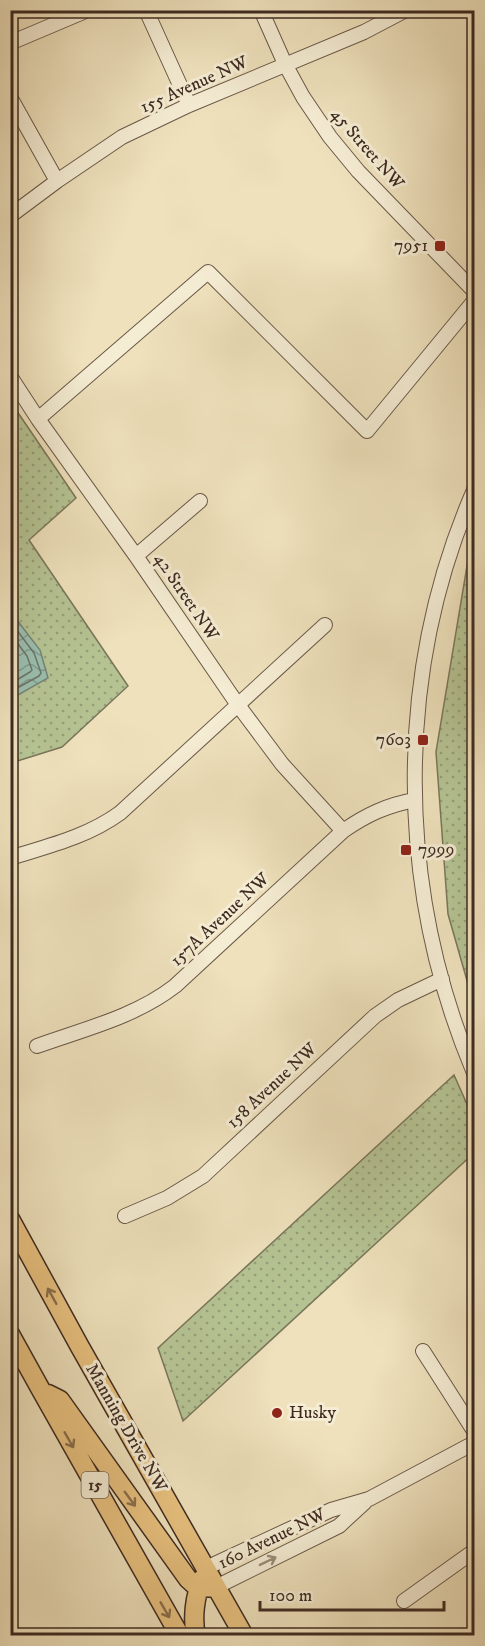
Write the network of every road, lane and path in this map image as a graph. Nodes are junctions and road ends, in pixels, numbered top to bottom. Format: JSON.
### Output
{"nodes":[{"id":1,"x":88,"y":10,"type":"edge"},
{"id":2,"x":146,"y":10,"type":"edge"},
{"id":3,"x":261,"y":10,"type":"edge"},
{"id":4,"x":406,"y":10,"type":"edge"},
{"id":5,"x":383,"y":16,"type":"edge"},
{"id":6,"x":10,"y":43,"type":"edge"},
{"id":7,"x":285,"y":64,"type":"junction"},
{"id":8,"x":10,"y":97,"type":"edge"},
{"id":9,"x":189,"y":105,"type":"junction"},
{"id":10,"x":57,"y":181,"type":"junction"},
{"id":11,"x":10,"y":216,"type":"edge"},
{"id":12,"x":474,"y":291,"type":"edge"},
{"id":13,"x":474,"y":301,"type":"edge"},
{"id":14,"x":10,"y":376,"type":"edge"},
{"id":15,"x":38,"y":419,"type":"junction"},
{"id":16,"x":474,"y":490,"type":"edge"},
{"id":17,"x":200,"y":501,"type":"dead end"},
{"id":18,"x":136,"y":556,"type":"junction"},
{"id":19,"x":325,"y":625,"type":"dead end"},
{"id":20,"x":238,"y":705,"type":"junction"},
{"id":21,"x":415,"y":800,"type":"junction"},
{"id":22,"x":344,"y":831,"type":"junction"},
{"id":23,"x":10,"y":858,"type":"edge"},
{"id":24,"x":442,"y":979,"type":"junction"},
{"id":25,"x":36,"y":1046,"type":"dead end"},
{"id":26,"x":474,"y":1072,"type":"edge"},
{"id":27,"x":124,"y":1216,"type":"dead end"},
{"id":28,"x":10,"y":1219,"type":"edge"},
{"id":29,"x":10,"y":1230,"type":"edge"},
{"id":30,"x":24,"y":1245,"type":"junction"},
{"id":31,"x":10,"y":1334,"type":"edge"},
{"id":32,"x":423,"y":1351,"type":"dead end"},
{"id":33,"x":41,"y":1390,"type":"junction"},
{"id":34,"x":474,"y":1431,"type":"edge"},
{"id":35,"x":474,"y":1443,"type":"edge"},
{"id":36,"x":369,"y":1498,"type":"junction"},
{"id":37,"x":474,"y":1551,"type":"edge"},
{"id":38,"x":206,"y":1568,"type":"junction"},
{"id":39,"x":207,"y":1587,"type":"junction"},
{"id":40,"x":404,"y":1601,"type":"dead end"},
{"id":41,"x":180,"y":1635,"type":"edge"},
{"id":42,"x":196,"y":1635,"type":"edge"},
{"id":43,"x":244,"y":1635,"type":"edge"}],
"edges":[{"from":1,"to":6,"type":"street"},
{"from":2,"to":9,"type":"street"},
{"from":3,"to":7,"type":"street","name":"45 Street NW"},
{"from":4,"to":5,"type":"street","name":"155 Avenue NW"},
{"from":5,"to":7,"type":"street","name":"155 Avenue NW"},
{"from":7,"to":9,"type":"street","name":"155 Avenue NW"},
{"from":7,"to":12,"type":"street","name":"45 Street NW"},
{"from":8,"to":10,"type":"street"},
{"from":9,"to":10,"type":"street","name":"155 Avenue NW"},
{"from":10,"to":11,"type":"street","name":"155 Avenue NW"},
{"from":13,"to":15,"type":"street"},
{"from":14,"to":15,"type":"street","name":"42 Street NW"},
{"from":15,"to":18,"type":"street","name":"42 Street NW"},
{"from":16,"to":21,"type":"street"},
{"from":17,"to":18,"type":"street"},
{"from":18,"to":20,"type":"street","name":"42 Street NW"},
{"from":19,"to":20,"type":"street"},
{"from":20,"to":22,"type":"street","name":"42 Street NW"},
{"from":20,"to":23,"type":"street"},
{"from":21,"to":22,"type":"street","name":"157A Avenue NW"},
{"from":21,"to":24,"type":"street"},
{"from":22,"to":25,"type":"street","name":"157A Avenue NW"},
{"from":24,"to":26,"type":"street"},
{"from":24,"to":27,"type":"street","name":"158 Avenue NW"},
{"from":28,"to":30,"type":"main road","name":"Manning Drive NW"},
{"from":29,"to":30,"type":"main road"},
{"from":38,"to":30,"type":"main road","name":"Manning Drive NW","one_way":true},
{"from":31,"to":33,"type":"main road","number":"15"},
{"from":32,"to":34,"type":"street"},
{"from":33,"to":39,"type":"main road","one_way":true},
{"from":33,"to":41,"type":"main road","number":"15","one_way":true},
{"from":35,"to":36,"type":"street","name":"160 Avenue NW"},
{"from":36,"to":38,"type":"street","name":"160 Avenue NW"},
{"from":39,"to":36,"type":"street","name":"160 Avenue NW","one_way":true},
{"from":37,"to":40,"type":"street"},
{"from":38,"to":39,"type":"main road"},
{"from":39,"to":42,"type":"main road"},
{"from":39,"to":43,"type":"main road"}]}
